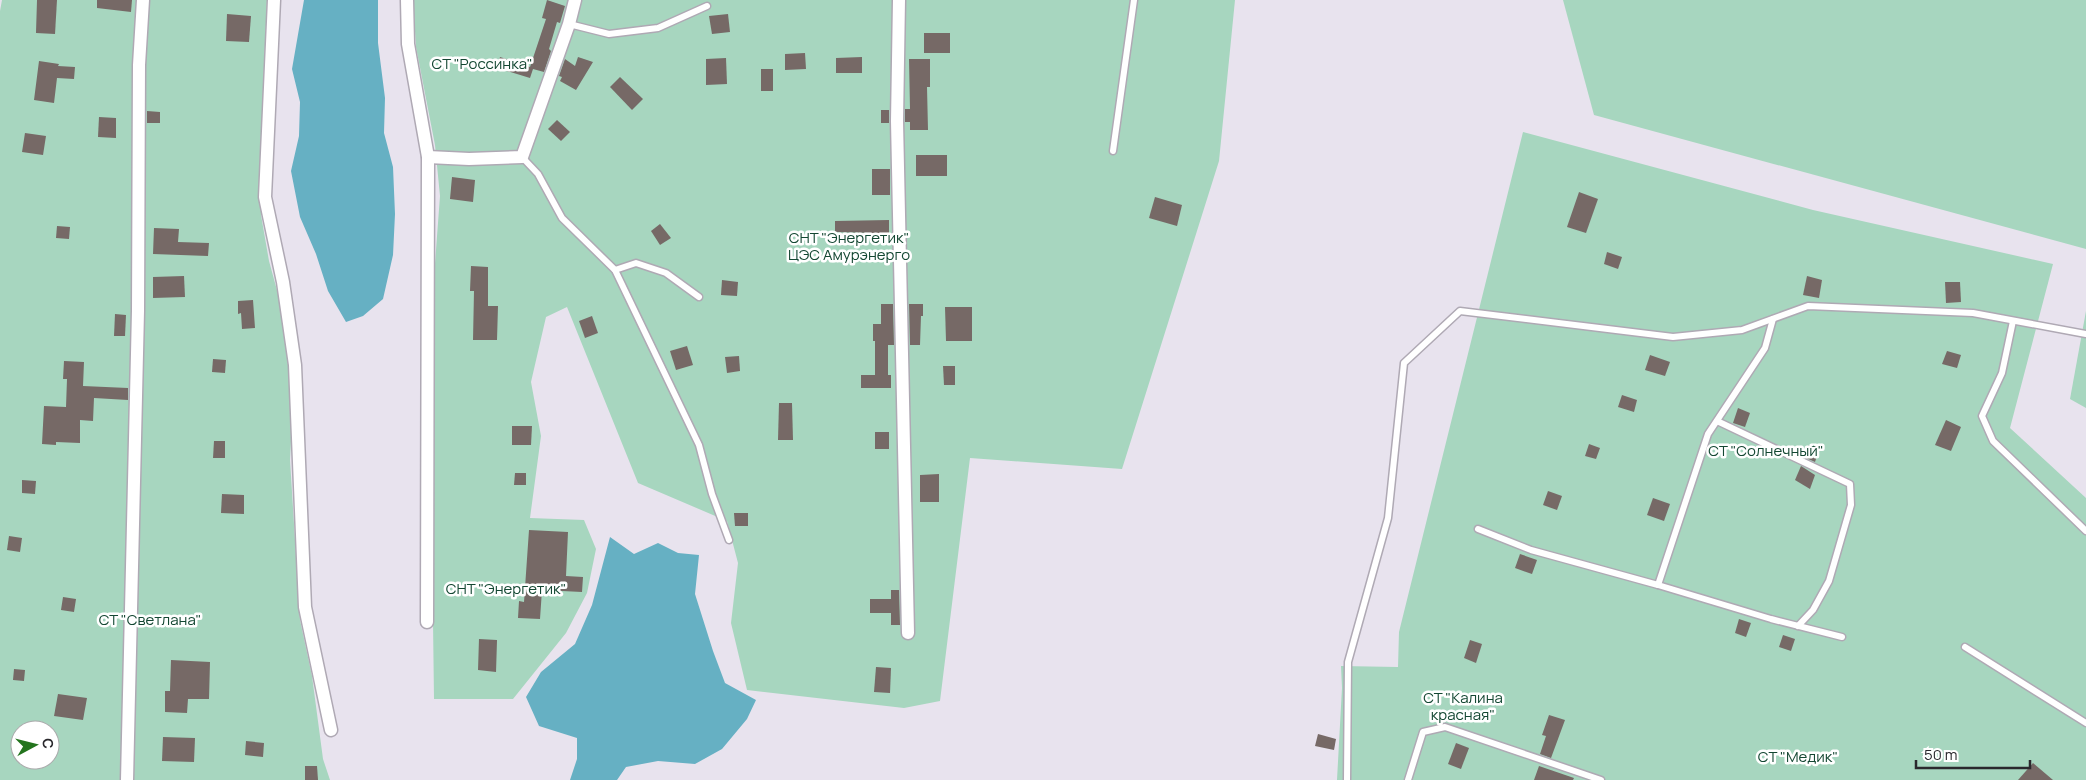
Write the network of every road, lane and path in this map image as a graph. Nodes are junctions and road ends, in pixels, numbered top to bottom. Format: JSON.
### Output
{"nodes":[{"id":1,"x":143,"y":0,"type":"edge"},
{"id":2,"x":274,"y":0,"type":"edge"},
{"id":3,"x":407,"y":0,"type":"edge"},
{"id":4,"x":575,"y":0,"type":"edge"},
{"id":5,"x":899,"y":0,"type":"edge"},
{"id":6,"x":1134,"y":0,"type":"edge"},
{"id":7,"x":707,"y":6,"type":"dead end"},
{"id":8,"x":570,"y":24,"type":"junction"},
{"id":9,"x":1113,"y":150,"type":"dead end"},
{"id":10,"x":428,"y":156,"type":"junction"},
{"id":11,"x":522,"y":157,"type":"junction"},
{"id":12,"x":615,"y":270,"type":"junction"},
{"id":13,"x":699,"y":297,"type":"dead end"},
{"id":14,"x":1773,"y":319,"type":"junction"},
{"id":15,"x":2014,"y":321,"type":"junction"},
{"id":16,"x":2086,"y":334,"type":"edge"},
{"id":17,"x":1717,"y":421,"type":"junction"},
{"id":18,"x":1478,"y":529,"type":"dead end"},
{"id":19,"x":2086,"y":531,"type":"edge"},
{"id":20,"x":729,"y":540,"type":"dead end"},
{"id":21,"x":1658,"y":585,"type":"junction"},
{"id":22,"x":427,"y":622,"type":"dead end"},
{"id":23,"x":1798,"y":626,"type":"junction"},
{"id":24,"x":908,"y":633,"type":"dead end"},
{"id":25,"x":1842,"y":637,"type":"dead end"},
{"id":26,"x":1965,"y":646,"type":"dead end"},
{"id":27,"x":2086,"y":723,"type":"edge"},
{"id":28,"x":331,"y":730,"type":"dead end"},
{"id":29,"x":126,"y":780,"type":"edge"},
{"id":30,"x":1347,"y":780,"type":"edge"},
{"id":31,"x":1408,"y":780,"type":"edge"},
{"id":32,"x":1601,"y":780,"type":"edge"}],
"edges":[{"from":1,"to":29,"type":"street"},
{"from":2,"to":28,"type":"street"},
{"from":3,"to":10,"type":"street"},
{"from":4,"to":8,"type":"street"},
{"from":5,"to":24,"type":"street"},
{"from":6,"to":9,"type":"lane"},
{"from":7,"to":8,"type":"lane"},
{"from":8,"to":11,"type":"street"},
{"from":10,"to":11,"type":"street"},
{"from":10,"to":22,"type":"street"},
{"from":11,"to":12,"type":"lane"},
{"from":12,"to":13,"type":"lane"},
{"from":12,"to":20,"type":"lane"},
{"from":14,"to":15,"type":"lane"},
{"from":14,"to":17,"type":"lane"},
{"from":14,"to":30,"type":"lane"},
{"from":15,"to":16,"type":"lane"},
{"from":15,"to":19,"type":"lane"},
{"from":17,"to":21,"type":"lane"},
{"from":17,"to":23,"type":"lane"},
{"from":18,"to":21,"type":"lane"},
{"from":21,"to":23,"type":"lane"},
{"from":23,"to":25,"type":"lane"},
{"from":26,"to":27,"type":"lane"},
{"from":31,"to":32,"type":"lane"}]}
